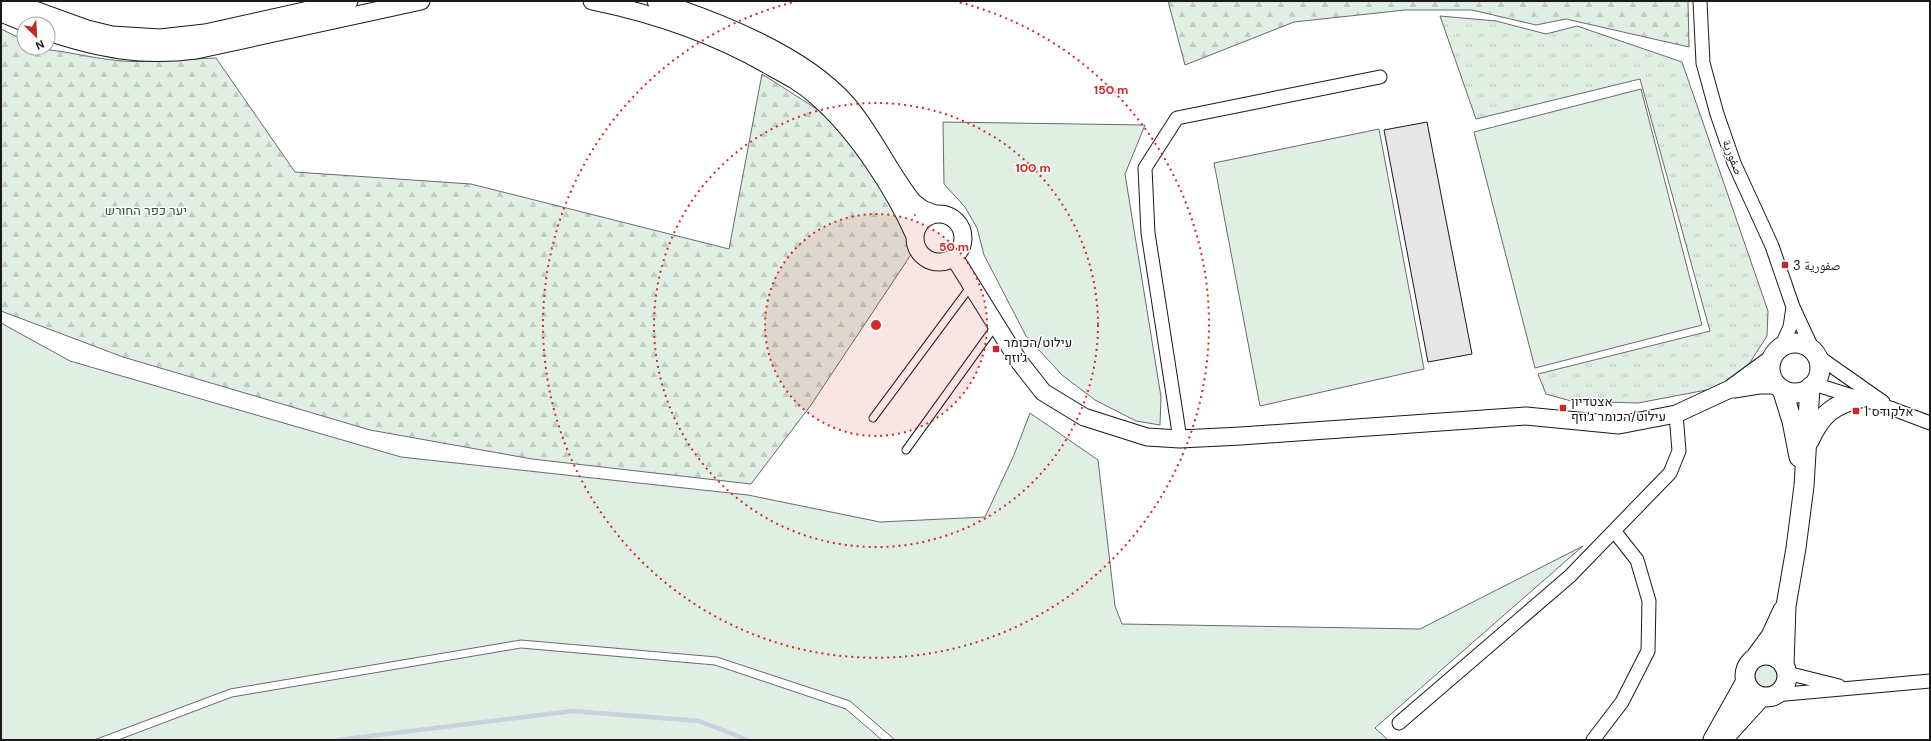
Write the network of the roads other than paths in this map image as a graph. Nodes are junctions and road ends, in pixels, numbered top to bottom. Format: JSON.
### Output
{"nodes":[{"id":1,"x":10,"y":1,"type":"edge"},
{"id":2,"x":349,"y":1,"type":"edge"},
{"id":3,"x":592,"y":1,"type":"edge"},
{"id":4,"x":656,"y":1,"type":"edge"},
{"id":5,"x":1700,"y":1,"type":"edge"},
{"id":6,"x":412,"y":2,"type":"edge"},
{"id":7,"x":1,"y":14,"type":"edge"},
{"id":8,"x":16,"y":20,"type":"edge"},
{"id":9,"x":56,"y":34,"type":"edge"},
{"id":10,"x":1380,"y":77,"type":"dead end"},
{"id":11,"x":935,"y":214,"type":"junction"},
{"id":12,"x":915,"y":236,"type":"junction"},
{"id":13,"x":954,"y":257,"type":"junction"},
{"id":14,"x":971,"y":286,"type":"junction"},
{"id":15,"x":1793,"y":307,"type":"junction"},
{"id":16,"x":996,"y":324,"type":"junction"},
{"id":17,"x":1814,"y":352,"type":"junction"},
{"id":18,"x":1776,"y":353,"type":"junction"},
{"id":19,"x":1812,"y":386,"type":"junction"},
{"id":20,"x":1780,"y":387,"type":"junction"},
{"id":21,"x":1730,"y":389,"type":"junction"},
{"id":22,"x":1860,"y":398,"type":"junction"},
{"id":23,"x":1893,"y":409,"type":"junction"},
{"id":24,"x":1676,"y":414,"type":"junction"},
{"id":25,"x":874,"y":418,"type":"dead end"},
{"id":26,"x":1930,"y":423,"type":"edge"},
{"id":27,"x":1180,"y":439,"type":"junction"},
{"id":28,"x":1807,"y":444,"type":"junction"},
{"id":29,"x":906,"y":450,"type":"dead end"},
{"id":30,"x":1804,"y":486,"type":"junction"},
{"id":31,"x":1615,"y":532,"type":"junction"},
{"id":32,"x":1786,"y":606,"type":"junction"},
{"id":33,"x":1755,"y":658,"type":"junction"},
{"id":34,"x":1786,"y":670,"type":"junction"},
{"id":35,"x":1930,"y":681,"type":"edge"},
{"id":36,"x":1745,"y":683,"type":"junction"},
{"id":37,"x":1849,"y":688,"type":"junction"},
{"id":38,"x":1768,"y":696,"type":"junction"},
{"id":39,"x":1399,"y":723,"type":"dead end"},
{"id":40,"x":1593,"y":740,"type":"edge"},
{"id":41,"x":1713,"y":740,"type":"edge"},
{"id":42,"x":1722,"y":740,"type":"edge"}],
"edges":[{"from":1,"to":2,"type":"street"},
{"from":3,"to":12,"type":"street"},
{"from":4,"to":11,"type":"street"},
{"from":5,"to":15,"type":"street","name":"صفورية"},
{"from":6,"to":9,"type":"street"},
{"from":7,"to":8,"type":"street"},
{"from":10,"to":27,"type":"street"},
{"from":11,"to":12,"type":"street"},
{"from":11,"to":13,"type":"street"},
{"from":12,"to":13,"type":"street"},
{"from":13,"to":14,"type":"street"},
{"from":14,"to":16,"type":"street"},
{"from":14,"to":25,"type":"lane"},
{"from":15,"to":17,"type":"street","name":"صفورية"},
{"from":15,"to":18,"type":"street"},
{"from":16,"to":27,"type":"street"},
{"from":16,"to":29,"type":"lane"},
{"from":17,"to":18,"type":"main road"},
{"from":17,"to":19,"type":"main road"},
{"from":17,"to":23,"type":"street"},
{"from":18,"to":20,"type":"main road"},
{"from":18,"to":21,"type":"street"},
{"from":19,"to":20,"type":"main road"},
{"from":19,"to":22,"type":"street"},
{"from":19,"to":28,"type":"main road"},
{"from":20,"to":21,"type":"street"},
{"from":20,"to":30,"type":"main road"},
{"from":21,"to":24,"type":"street"},
{"from":22,"to":23,"type":"street"},
{"from":22,"to":28,"type":"main road"},
{"from":23,"to":26,"type":"street"},
{"from":24,"to":27,"type":"street"},
{"from":24,"to":31,"type":"street"},
{"from":28,"to":30,"type":"main road"},
{"from":30,"to":32,"type":"main road"},
{"from":31,"to":39,"type":"street"},
{"from":31,"to":40,"type":"street"},
{"from":32,"to":33,"type":"main road"},
{"from":32,"to":34,"type":"main road"},
{"from":33,"to":34,"type":"main road"},
{"from":33,"to":36,"type":"main road"},
{"from":34,"to":37,"type":"street"},
{"from":34,"to":38,"type":"main road"},
{"from":35,"to":37,"type":"street"},
{"from":36,"to":38,"type":"main road"},
{"from":36,"to":41,"type":"main road"},
{"from":37,"to":38,"type":"street"},
{"from":38,"to":42,"type":"main road"}]}
